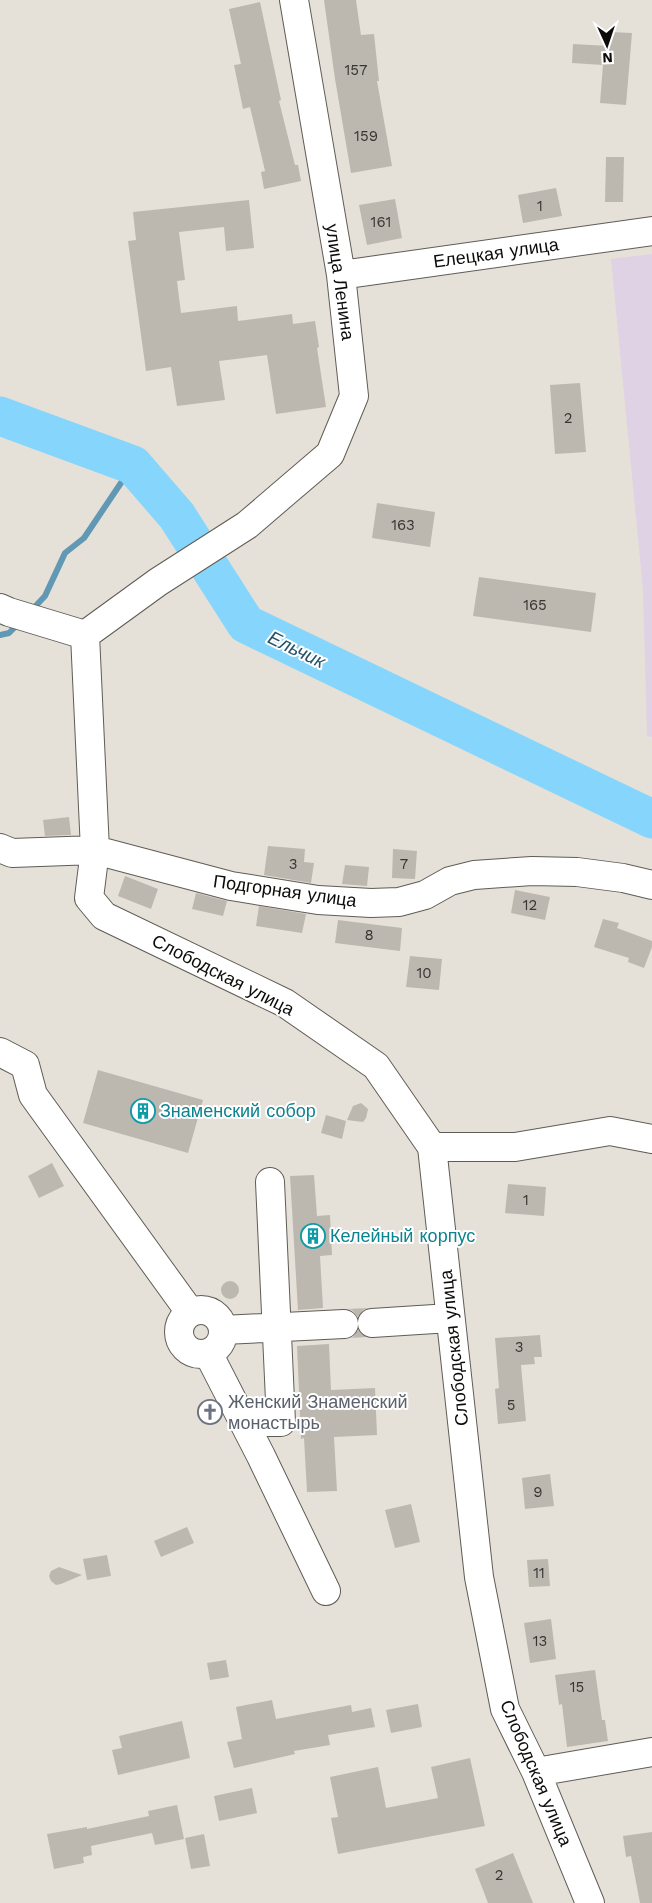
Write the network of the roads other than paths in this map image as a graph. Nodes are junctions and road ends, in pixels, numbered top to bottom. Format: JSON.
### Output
{"nodes":[{"id":1,"x":294,"y":0,"type":"edge"},
{"id":2,"x":652,"y":231,"type":"edge"},
{"id":3,"x":341,"y":275,"type":"junction"},
{"id":4,"x":4,"y":610,"type":"edge"},
{"id":5,"x":85,"y":634,"type":"junction"},
{"id":6,"x":0,"y":848,"type":"edge"},
{"id":7,"x":95,"y":850,"type":"junction"},
{"id":8,"x":652,"y":885,"type":"edge"},
{"id":9,"x":0,"y":1052,"type":"edge"},
{"id":10,"x":652,"y":1139,"type":"edge"},
{"id":11,"x":432,"y":1147,"type":"junction"},
{"id":12,"x":270,"y":1182,"type":"dead end"},
{"id":13,"x":190,"y":1312,"type":"junction"},
{"id":14,"x":450,"y":1318,"type":"junction"},
{"id":15,"x":372,"y":1322,"type":"dead end"},
{"id":16,"x":344,"y":1324,"type":"dead end"},
{"id":17,"x":277,"y":1327,"type":"junction"},
{"id":18,"x":223,"y":1330,"type":"junction"},
{"id":19,"x":208,"y":1353,"type":"junction"},
{"id":20,"x":243,"y":1422,"type":"junction"},
{"id":21,"x":326,"y":1591,"type":"dead end"},
{"id":22,"x":652,"y":1752,"type":"edge"},
{"id":23,"x":536,"y":1772,"type":"junction"},
{"id":24,"x":590,"y":1903,"type":"edge"}],
"edges":[{"from":1,"to":3,"type":"street","name":"улица Ленина"},
{"from":2,"to":3,"type":"street","name":"Елецкая улица"},
{"from":3,"to":5,"type":"street","name":"улица Ленина"},
{"from":4,"to":5,"type":"street"},
{"from":5,"to":7,"type":"street"},
{"from":6,"to":7,"type":"street","name":"Подгорная улица"},
{"from":7,"to":8,"type":"street","name":"Подгорная улица"},
{"from":7,"to":11,"type":"street","name":"Слободская улица"},
{"from":9,"to":13,"type":"street"},
{"from":10,"to":11,"type":"street"},
{"from":11,"to":14,"type":"street","name":"Слободская улица"},
{"from":12,"to":17,"type":"street"},
{"from":13,"to":18,"type":"street"},
{"from":13,"to":19,"type":"street"},
{"from":14,"to":15,"type":"street"},
{"from":14,"to":23,"type":"street","name":"Слободская улица"},
{"from":16,"to":17,"type":"street"},
{"from":17,"to":18,"type":"street"},
{"from":17,"to":20,"type":"street"},
{"from":18,"to":19,"type":"street"},
{"from":19,"to":20,"type":"street"},
{"from":20,"to":21,"type":"street"},
{"from":22,"to":23,"type":"street"},
{"from":23,"to":24,"type":"street","name":"Слободская улица"}]}
